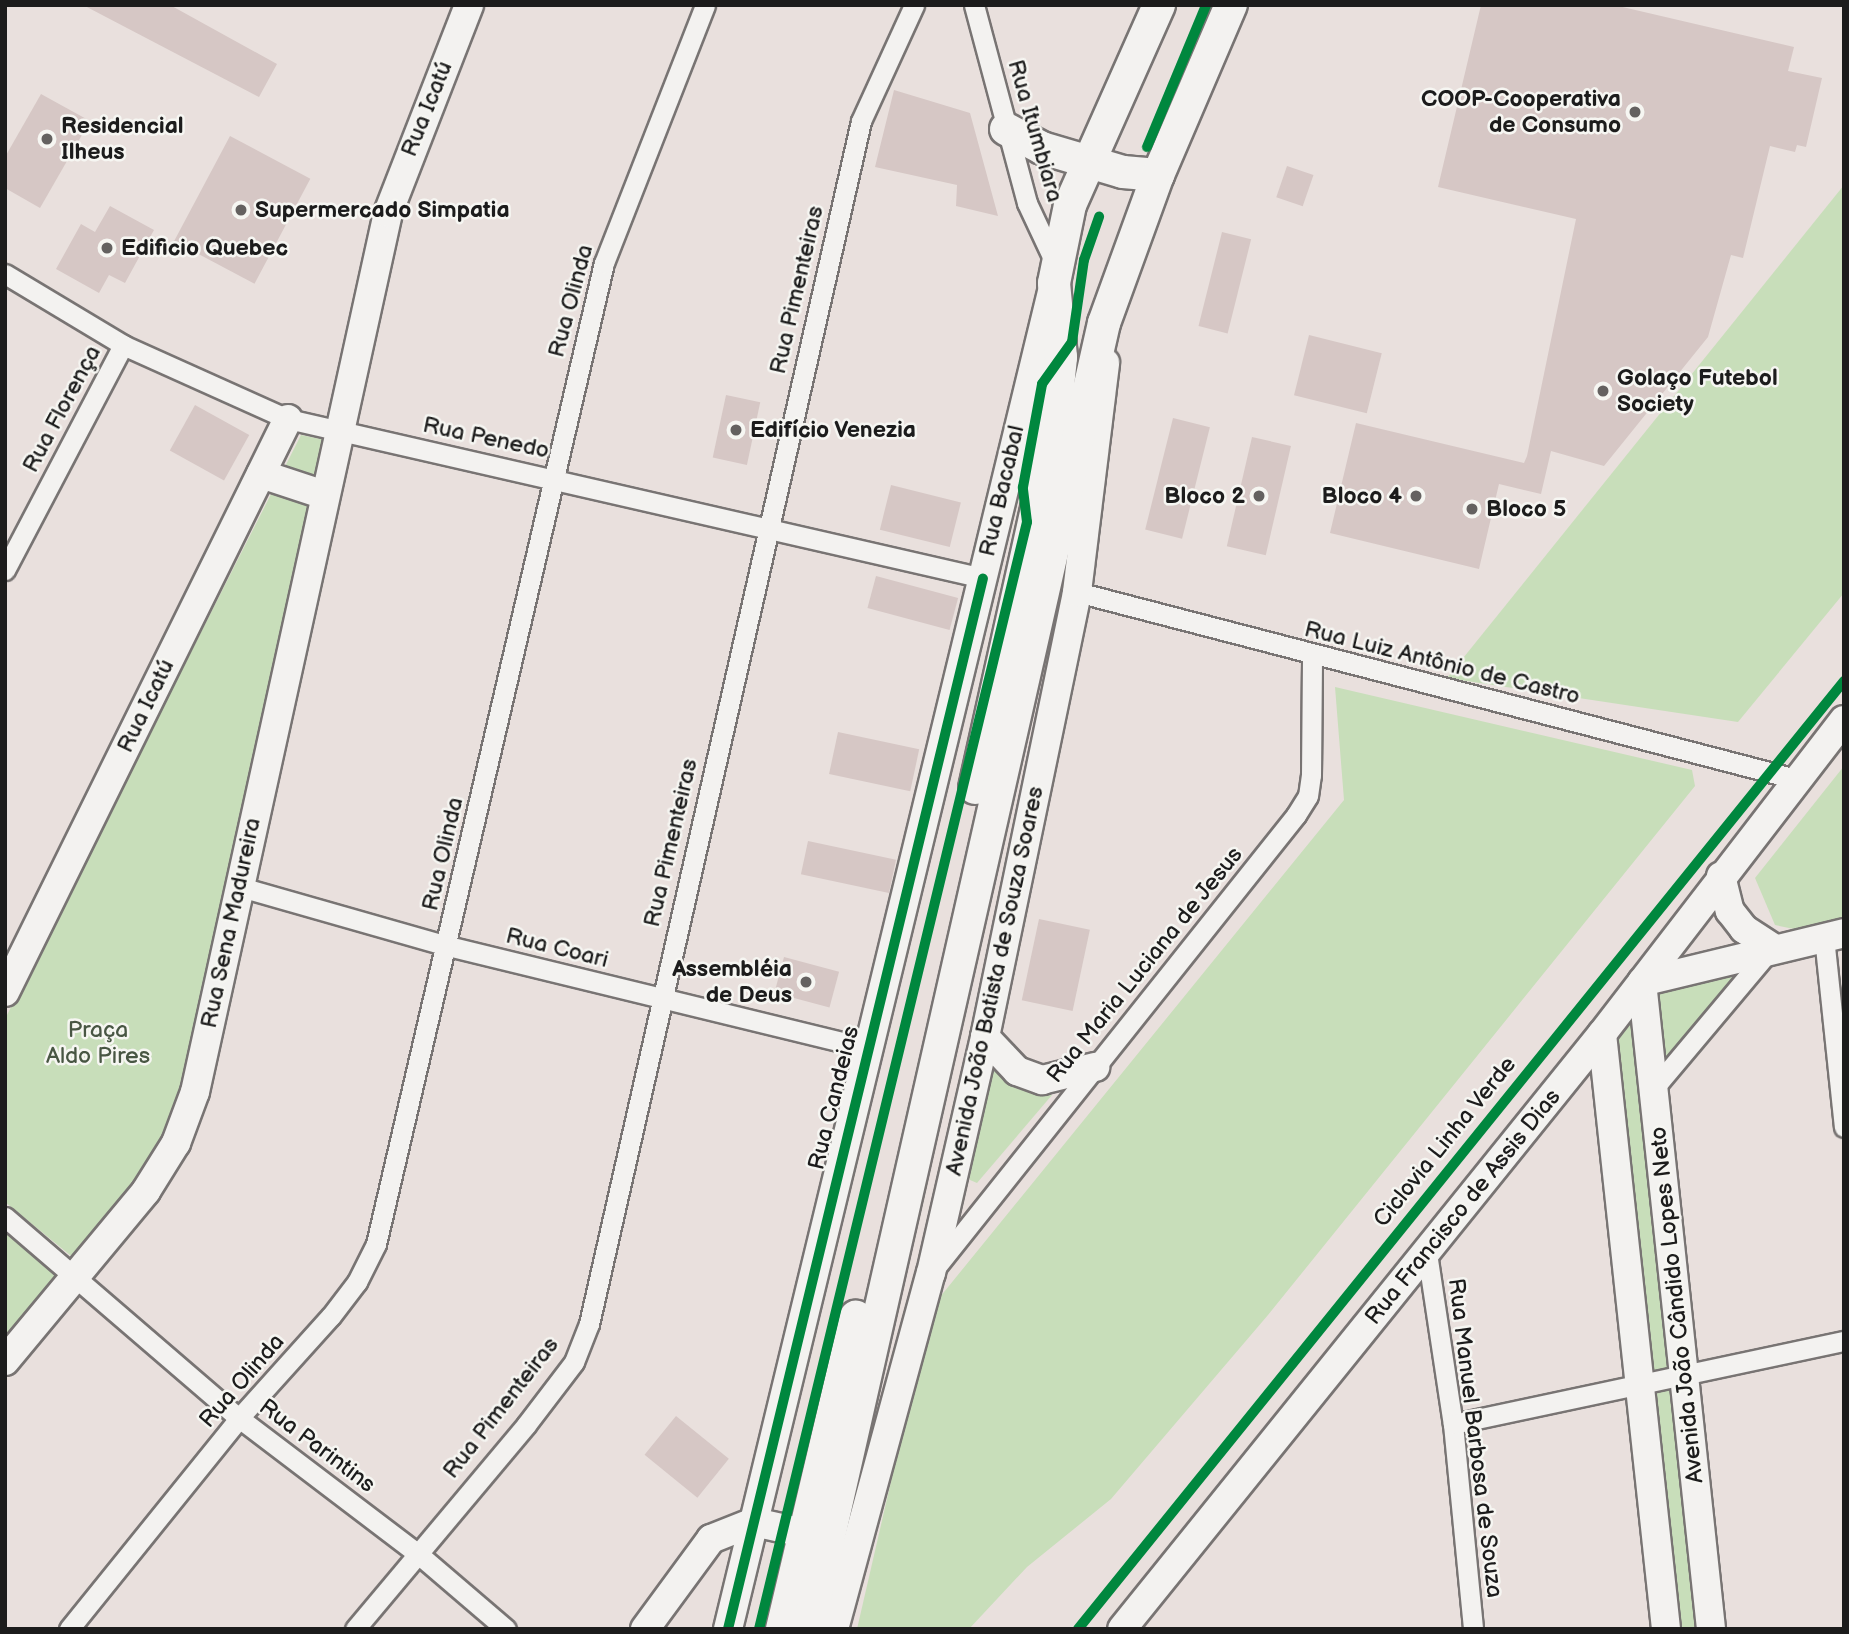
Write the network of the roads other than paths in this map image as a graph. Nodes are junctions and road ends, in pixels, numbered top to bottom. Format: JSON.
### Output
{"nodes":[{"id":1,"x":470,"y":5,"type":"edge"},
{"id":2,"x":914,"y":5,"type":"edge"},
{"id":3,"x":974,"y":5,"type":"edge"},
{"id":4,"x":1160,"y":5,"type":"edge"},
{"id":5,"x":1231,"y":5,"type":"edge"},
{"id":6,"x":700,"y":6,"type":"edge"},
{"id":7,"x":1006,"y":129,"type":"junction"},
{"id":8,"x":1088,"y":159,"type":"junction"},
{"id":9,"x":1158,"y":175,"type":"junction"},
{"id":10,"x":5,"y":274,"type":"edge"},
{"id":11,"x":1055,"y":275,"type":"junction"},
{"id":12,"x":1104,"y":323,"type":"junction"},
{"id":13,"x":123,"y":345,"type":"junction"},
{"id":14,"x":288,"y":419,"type":"junction"},
{"id":15,"x":340,"y":430,"type":"junction"},
{"id":16,"x":261,"y":474,"type":"junction"},
{"id":17,"x":552,"y":477,"type":"junction"},
{"id":18,"x":325,"y":495,"type":"junction"},
{"id":19,"x":768,"y":530,"type":"junction"},
{"id":20,"x":5,"y":570,"type":"edge"},
{"id":21,"x":983,"y":578,"type":"junction"},
{"id":22,"x":1077,"y":592,"type":"junction"},
{"id":23,"x":1312,"y":655,"type":"junction"},
{"id":24,"x":1842,"y":724,"type":"edge"},
{"id":25,"x":1796,"y":779,"type":"junction"},
{"id":26,"x":1721,"y":876,"type":"junction"},
{"id":27,"x":237,"y":886,"type":"junction"},
{"id":28,"x":1834,"y":935,"type":"edge"},
{"id":29,"x":448,"y":946,"type":"junction"},
{"id":30,"x":1772,"y":947,"type":"junction"},
{"id":31,"x":1642,"y":982,"type":"junction"},
{"id":32,"x":5,"y":992,"type":"edge"},
{"id":33,"x":660,"y":999,"type":"junction"},
{"id":34,"x":1602,"y":1034,"type":"junction"},
{"id":35,"x":985,"y":1037,"type":"junction"},
{"id":36,"x":868,"y":1048,"type":"junction"},
{"id":37,"x":1095,"y":1067,"type":"junction"},
{"id":38,"x":1655,"y":1087,"type":"junction"},
{"id":39,"x":1844,"y":1127,"type":"edge"},
{"id":40,"x":5,"y":1217,"type":"edge"},
{"id":41,"x":1427,"y":1253,"type":"junction"},
{"id":42,"x":931,"y":1273,"type":"junction"},
{"id":43,"x":74,"y":1274,"type":"junction"},
{"id":44,"x":1844,"y":1341,"type":"edge"},
{"id":45,"x":5,"y":1361,"type":"edge"},
{"id":46,"x":1683,"y":1374,"type":"junction"},
{"id":47,"x":1642,"y":1385,"type":"junction"},
{"id":48,"x":239,"y":1418,"type":"junction"},
{"id":49,"x":1453,"y":1424,"type":"junction"},
{"id":50,"x":754,"y":1522,"type":"junction"},
{"id":51,"x":829,"y":1539,"type":"junction"},
{"id":52,"x":417,"y":1553,"type":"junction"},
{"id":53,"x":69,"y":1629,"type":"edge"},
{"id":54,"x":355,"y":1629,"type":"edge"},
{"id":55,"x":506,"y":1629,"type":"edge"},
{"id":56,"x":645,"y":1629,"type":"edge"},
{"id":57,"x":728,"y":1629,"type":"edge"},
{"id":58,"x":782,"y":1629,"type":"edge"},
{"id":59,"x":807,"y":1629,"type":"edge"},
{"id":60,"x":834,"y":1629,"type":"edge"},
{"id":61,"x":1122,"y":1629,"type":"edge"},
{"id":62,"x":1474,"y":1629,"type":"edge"},
{"id":63,"x":1666,"y":1629,"type":"edge"},
{"id":64,"x":1711,"y":1629,"type":"edge"}],
"edges":[{"from":1,"to":15,"type":"street","name":"Rua Icatú"},
{"from":2,"to":19,"type":"street","name":"Rua Pimenteiras"},
{"from":3,"to":7,"type":"street","name":"Rua Itumbiara"},
{"from":4,"to":8,"type":"main road"},
{"from":5,"to":9,"type":"main road"},
{"from":6,"to":17,"type":"street","name":"Rua Olinda"},
{"from":7,"to":8,"type":"main road"},
{"from":7,"to":11,"type":"street","name":"Rua Itumbiara"},
{"from":8,"to":9,"type":"main road"},
{"from":8,"to":11,"type":"main road"},
{"from":9,"to":12,"type":"main road"},
{"from":10,"to":13,"type":"street","name":"Rua Penedo"},
{"from":11,"to":21,"type":"street","name":"Rua Bacabal"},
{"from":11,"to":51,"type":"main road"},
{"from":12,"to":22,"type":"street","name":"Avenida João Batista de Souza Soares"},
{"from":12,"to":51,"type":"main road"},
{"from":13,"to":14,"type":"street","name":"Rua Penedo"},
{"from":13,"to":20,"type":"street","name":"Rua Florença"},
{"from":14,"to":15,"type":"street","name":"Rua Penedo"},
{"from":14,"to":16,"type":"street","name":"Rua Icatú"},
{"from":15,"to":17,"type":"street","name":"Rua Penedo"},
{"from":15,"to":18,"type":"street","name":"Rua Sena Madureira"},
{"from":16,"to":18,"type":"street"},
{"from":16,"to":32,"type":"street","name":"Rua Icatú"},
{"from":17,"to":19,"type":"street","name":"Rua Penedo"},
{"from":17,"to":29,"type":"street","name":"Rua Olinda"},
{"from":18,"to":27,"type":"street","name":"Rua Sena Madureira"},
{"from":19,"to":21,"type":"street","name":"Rua Penedo"},
{"from":19,"to":33,"type":"street","name":"Rua Pimenteiras"},
{"from":21,"to":36,"type":"street","name":"Rua Candeias"},
{"from":22,"to":23,"type":"street","name":"Rua Luiz Antônio de Castro"},
{"from":22,"to":35,"type":"street","name":"Avenida João Batista de Souza Soares"},
{"from":23,"to":25,"type":"street","name":"Rua Luiz Antônio de Castro"},
{"from":23,"to":37,"type":"street","name":"Rua Maria Luciana de Jesus"},
{"from":24,"to":25,"type":"street","name":"Rua Francisco de Assis Dias"},
{"from":25,"to":26,"type":"street","name":"Rua Francisco de Assis Dias"},
{"from":26,"to":30,"type":"street"},
{"from":26,"to":31,"type":"street","name":"Rua Francisco de Assis Dias"},
{"from":27,"to":29,"type":"street","name":"Rua Coari"},
{"from":27,"to":43,"type":"street","name":"Rua Sena Madureira"},
{"from":28,"to":30,"type":"street"},
{"from":28,"to":39,"type":"street"},
{"from":29,"to":33,"type":"street","name":"Rua Coari"},
{"from":29,"to":48,"type":"street","name":"Rua Olinda"},
{"from":30,"to":31,"type":"street"},
{"from":30,"to":38,"type":"street"},
{"from":31,"to":34,"type":"street","name":"Rua Francisco de Assis Dias"},
{"from":31,"to":38,"type":"street","name":"Avenida João Cândido Lopes Neto"},
{"from":33,"to":36,"type":"street","name":"Rua Coari"},
{"from":33,"to":52,"type":"street","name":"Rua Pimenteiras"},
{"from":34,"to":41,"type":"street","name":"Rua Francisco de Assis Dias"},
{"from":34,"to":47,"type":"street","name":"Avenida João Cândido Lopes Neto"},
{"from":35,"to":37,"type":"street"},
{"from":35,"to":42,"type":"street","name":"Avenida João Batista de Souza Soares"},
{"from":36,"to":50,"type":"street","name":"Rua Candeias"},
{"from":37,"to":42,"type":"street","name":"Rua Maria Luciana de Jesus"},
{"from":38,"to":46,"type":"street","name":"Avenida João Cândido Lopes Neto"},
{"from":40,"to":43,"type":"street","name":"Rua Parintins"},
{"from":41,"to":49,"type":"street","name":"Rua Manuel Barbosa de Souza"},
{"from":41,"to":61,"type":"street","name":"Rua Francisco de Assis Dias"},
{"from":42,"to":51,"type":"street","name":"Avenida João Batista de Souza Soares"},
{"from":43,"to":45,"type":"street","name":"Rua Sena Madureira"},
{"from":43,"to":48,"type":"street","name":"Rua Parintins"},
{"from":44,"to":46,"type":"street"},
{"from":46,"to":47,"type":"street"},
{"from":46,"to":64,"type":"street","name":"Avenida João Cândido Lopes Neto"},
{"from":47,"to":49,"type":"street"},
{"from":47,"to":63,"type":"street","name":"Avenida João Cândido Lopes Neto"},
{"from":48,"to":52,"type":"street","name":"Rua Parintins"},
{"from":48,"to":53,"type":"street","name":"Rua Olinda"},
{"from":49,"to":62,"type":"street","name":"Rua Manuel Barbosa de Souza"},
{"from":50,"to":51,"type":"street"},
{"from":50,"to":56,"type":"street"},
{"from":50,"to":57,"type":"street","name":"Rua Candeias"},
{"from":51,"to":58,"type":"main road"},
{"from":51,"to":59,"type":"main road"},
{"from":51,"to":60,"type":"street","name":"Avenida João Batista de Souza Soares"},
{"from":52,"to":54,"type":"street","name":"Rua Pimenteiras"},
{"from":52,"to":55,"type":"street","name":"Rua Parintins"}]}
